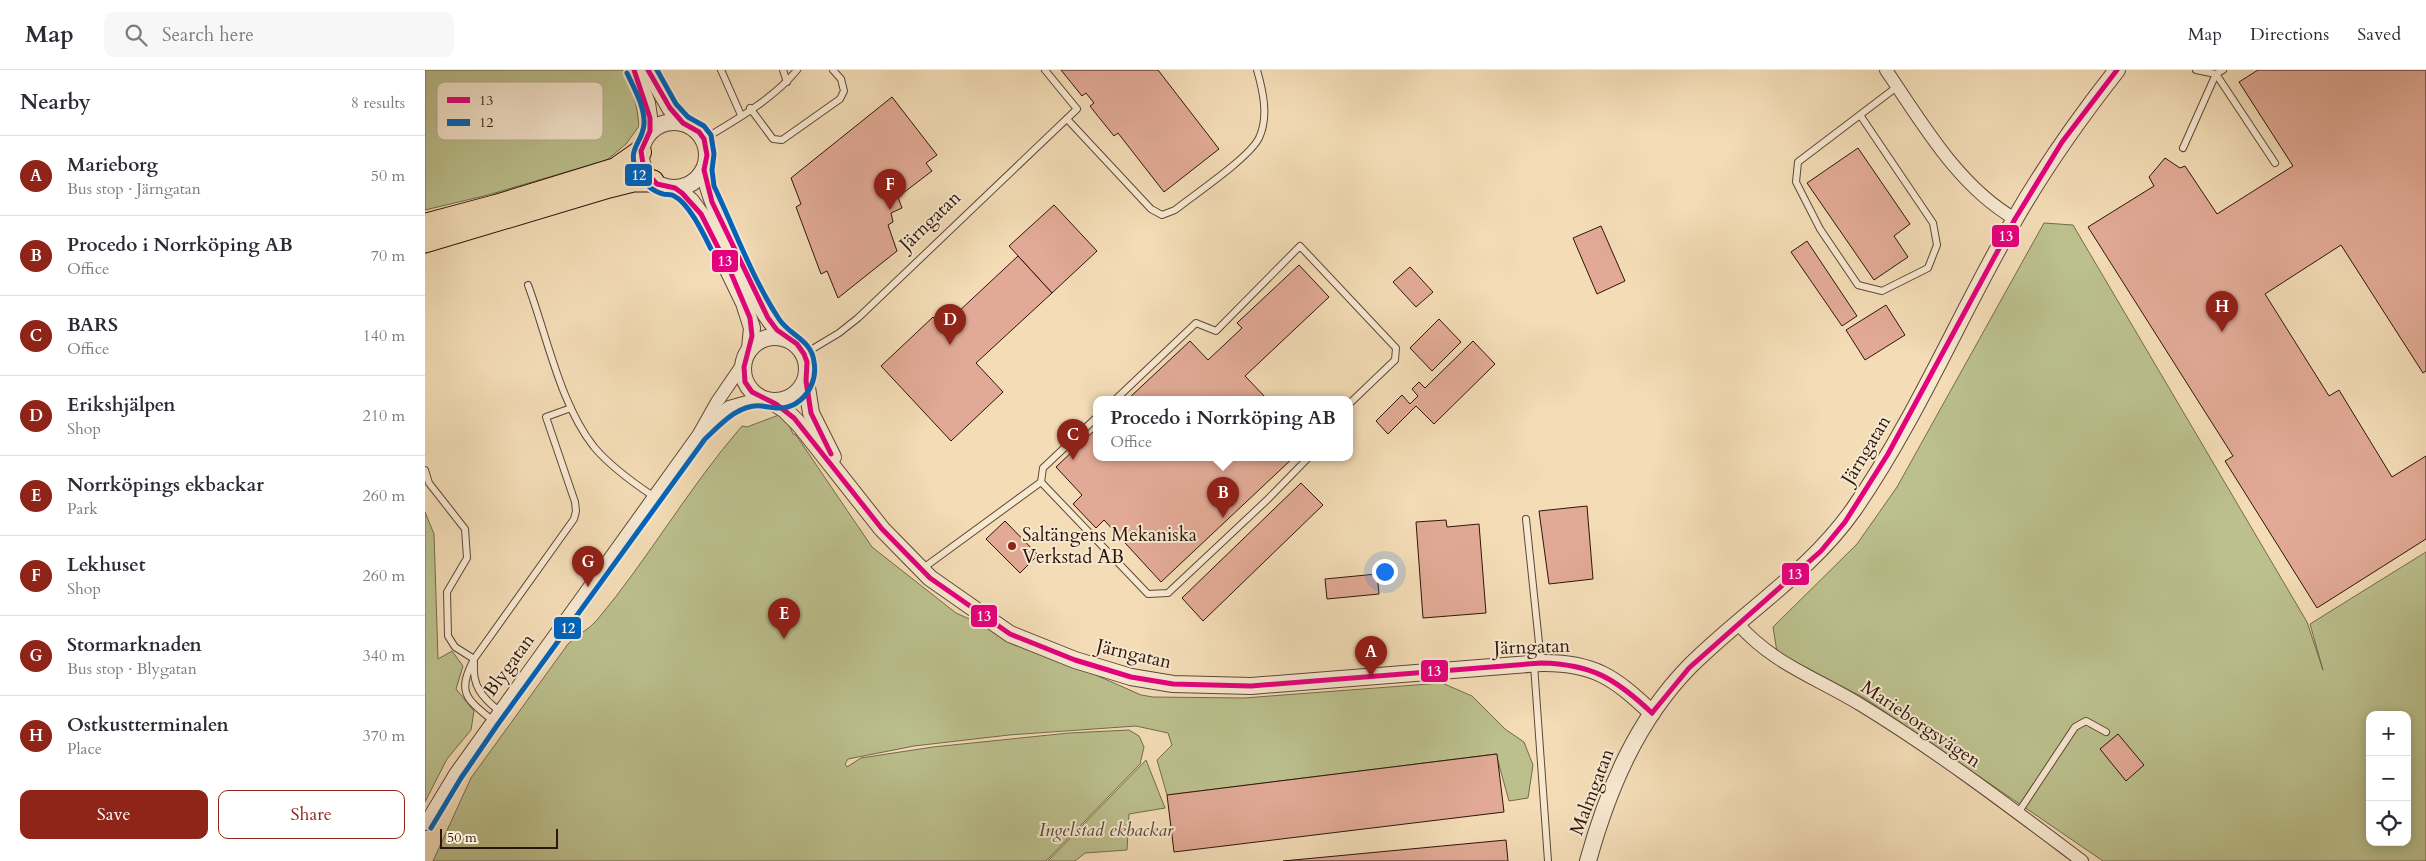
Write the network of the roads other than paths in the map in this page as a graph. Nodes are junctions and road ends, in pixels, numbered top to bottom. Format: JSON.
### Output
{"nodes":[{"id":1,"x":633,"y":70,"type":"edge"},
{"id":2,"x":648,"y":70,"type":"edge"},
{"id":3,"x":721,"y":70,"type":"edge"},
{"id":4,"x":783,"y":70,"type":"edge"},
{"id":5,"x":797,"y":70,"type":"edge"},
{"id":6,"x":833,"y":70,"type":"edge"},
{"id":7,"x":1045,"y":70,"type":"edge"},
{"id":8,"x":1257,"y":70,"type":"edge"},
{"id":9,"x":1887,"y":70,"type":"edge"},
{"id":10,"x":2117,"y":70,"type":"edge"},
{"id":11,"x":2196,"y":70,"type":"edge"},
{"id":12,"x":2223,"y":70,"type":"edge"},
{"id":13,"x":2216,"y":74,"type":"junction"},
{"id":14,"x":787,"y":82,"type":"junction"},
{"id":15,"x":1897,"y":86,"type":"junction"},
{"id":16,"x":751,"y":108,"type":"junction"},
{"id":17,"x":741,"y":115,"type":"junction"},
{"id":18,"x":1860,"y":115,"type":"junction"},
{"id":19,"x":1067,"y":119,"type":"junction"},
{"id":20,"x":683,"y":123,"type":"junction"},
{"id":21,"x":651,"y":131,"type":"junction"},
{"id":22,"x":704,"y":139,"type":"junction"},
{"id":23,"x":2183,"y":148,"type":"dead end"},
{"id":24,"x":640,"y":152,"type":"junction"},
{"id":25,"x":2275,"y":163,"type":"dead end"},
{"id":26,"x":704,"y":170,"type":"junction"},
{"id":27,"x":653,"y":181,"type":"junction"},
{"id":28,"x":676,"y":188,"type":"junction"},
{"id":29,"x":2015,"y":219,"type":"junction"},
{"id":30,"x":425,"y":225,"type":"edge"},
{"id":31,"x":425,"y":242,"type":"edge"},
{"id":32,"x":528,"y":285,"type":"dead end"},
{"id":33,"x":787,"y":338,"type":"junction"},
{"id":34,"x":750,"y":348,"type":"junction"},
{"id":35,"x":804,"y":354,"type":"junction"},
{"id":36,"x":743,"y":364,"type":"junction"},
{"id":37,"x":806,"y":381,"type":"junction"},
{"id":38,"x":1118,"y":396,"type":"edge"},
{"id":39,"x":766,"y":400,"type":"junction"},
{"id":40,"x":1353,"y":400,"type":"edge"},
{"id":41,"x":571,"y":408,"type":"junction"},
{"id":42,"x":1093,"y":421,"type":"edge"},
{"id":43,"x":699,"y":434,"type":"junction"},
{"id":44,"x":1305,"y":461,"type":"edge"},
{"id":45,"x":425,"y":470,"type":"edge"},
{"id":46,"x":1041,"y":482,"type":"junction"},
{"id":47,"x":847,"y":484,"type":"junction"},
{"id":48,"x":653,"y":496,"type":"junction"},
{"id":49,"x":1525,"y":519,"type":"dead end"},
{"id":50,"x":921,"y":570,"type":"junction"},
{"id":51,"x":1738,"y":624,"type":"junction"},
{"id":52,"x":474,"y":659,"type":"junction"},
{"id":53,"x":1537,"y":664,"type":"junction"},
{"id":54,"x":1653,"y":713,"type":"junction"},
{"id":55,"x":496,"y":716,"type":"junction"},
{"id":56,"x":2106,"y":732,"type":"dead end"},
{"id":57,"x":2018,"y":813,"type":"junction"},
{"id":58,"x":425,"y":824,"type":"edge"},
{"id":59,"x":1548,"y":861,"type":"edge"},
{"id":60,"x":1588,"y":861,"type":"edge"},
{"id":61,"x":2082,"y":861,"type":"edge"}],
"edges":[{"from":1,"to":21,"type":"street"},
{"from":2,"to":20,"type":"street"},
{"from":3,"to":17,"type":"lane"},
{"from":4,"to":14,"type":"lane"},
{"from":5,"to":14,"type":"lane"},
{"from":6,"to":16,"type":"lane"},
{"from":7,"to":19,"type":"lane","name":"Järngatan"},
{"from":8,"to":19,"type":"lane"},
{"from":9,"to":15,"type":"street"},
{"from":10,"to":29,"type":"street","name":"Järngatan"},
{"from":11,"to":13,"type":"lane"},
{"from":12,"to":13,"type":"lane"},
{"from":13,"to":23,"type":"lane"},
{"from":13,"to":25,"type":"lane"},
{"from":14,"to":16,"type":"lane"},
{"from":15,"to":18,"type":"lane"},
{"from":15,"to":29,"type":"street"},
{"from":16,"to":17,"type":"lane"},
{"from":17,"to":22,"type":"lane"},
{"from":18,"to":18,"type":"lane"},
{"from":19,"to":35,"type":"lane","name":"Järngatan"},
{"from":20,"to":21,"type":"street"},
{"from":20,"to":22,"type":"street"},
{"from":21,"to":24,"type":"street"},
{"from":22,"to":26,"type":"street"},
{"from":24,"to":27,"type":"street"},
{"from":24,"to":30,"type":"highway"},
{"from":26,"to":28,"type":"street"},
{"from":26,"to":33,"type":"street"},
{"from":27,"to":28,"type":"street"},
{"from":27,"to":31,"type":"highway"},
{"from":28,"to":34,"type":"street"},
{"from":29,"to":51,"type":"street","name":"Järngatan"},
{"from":32,"to":41,"type":"lane"},
{"from":33,"to":34,"type":"street"},
{"from":33,"to":35,"type":"street"},
{"from":34,"to":36,"type":"street"},
{"from":35,"to":37,"type":"street"},
{"from":36,"to":39,"type":"street"},
{"from":36,"to":43,"type":"street","name":"Blygatan"},
{"from":37,"to":39,"type":"street"},
{"from":37,"to":47,"type":"street","name":"Järngatan"},
{"from":38,"to":40,"type":"lane"},
{"from":39,"to":43,"type":"street","name":"Blygatan"},
{"from":39,"to":47,"type":"street","name":"Järngatan"},
{"from":41,"to":48,"type":"lane"},
{"from":41,"to":52,"type":"lane"},
{"from":42,"to":46,"type":"lane"},
{"from":43,"to":48,"type":"street","name":"Blygatan"},
{"from":44,"to":46,"type":"lane"},
{"from":45,"to":52,"type":"lane"},
{"from":46,"to":50,"type":"lane"},
{"from":47,"to":50,"type":"street","name":"Järngatan"},
{"from":48,"to":55,"type":"street","name":"Blygatan"},
{"from":49,"to":53,"type":"lane"},
{"from":50,"to":53,"type":"street","name":"Järngatan"},
{"from":51,"to":54,"type":"street","name":"Järngatan"},
{"from":51,"to":57,"type":"street","name":"Marieborgsvägen"},
{"from":52,"to":55,"type":"lane"},
{"from":52,"to":55,"type":"lane"},
{"from":53,"to":54,"type":"street","name":"Järngatan"},
{"from":53,"to":59,"type":"lane"},
{"from":54,"to":60,"type":"street","name":"Malmgatan"},
{"from":55,"to":58,"type":"street","name":"Blygatan"},
{"from":56,"to":57,"type":"lane"},
{"from":57,"to":61,"type":"street","name":"Marieborgsvägen"}]}
